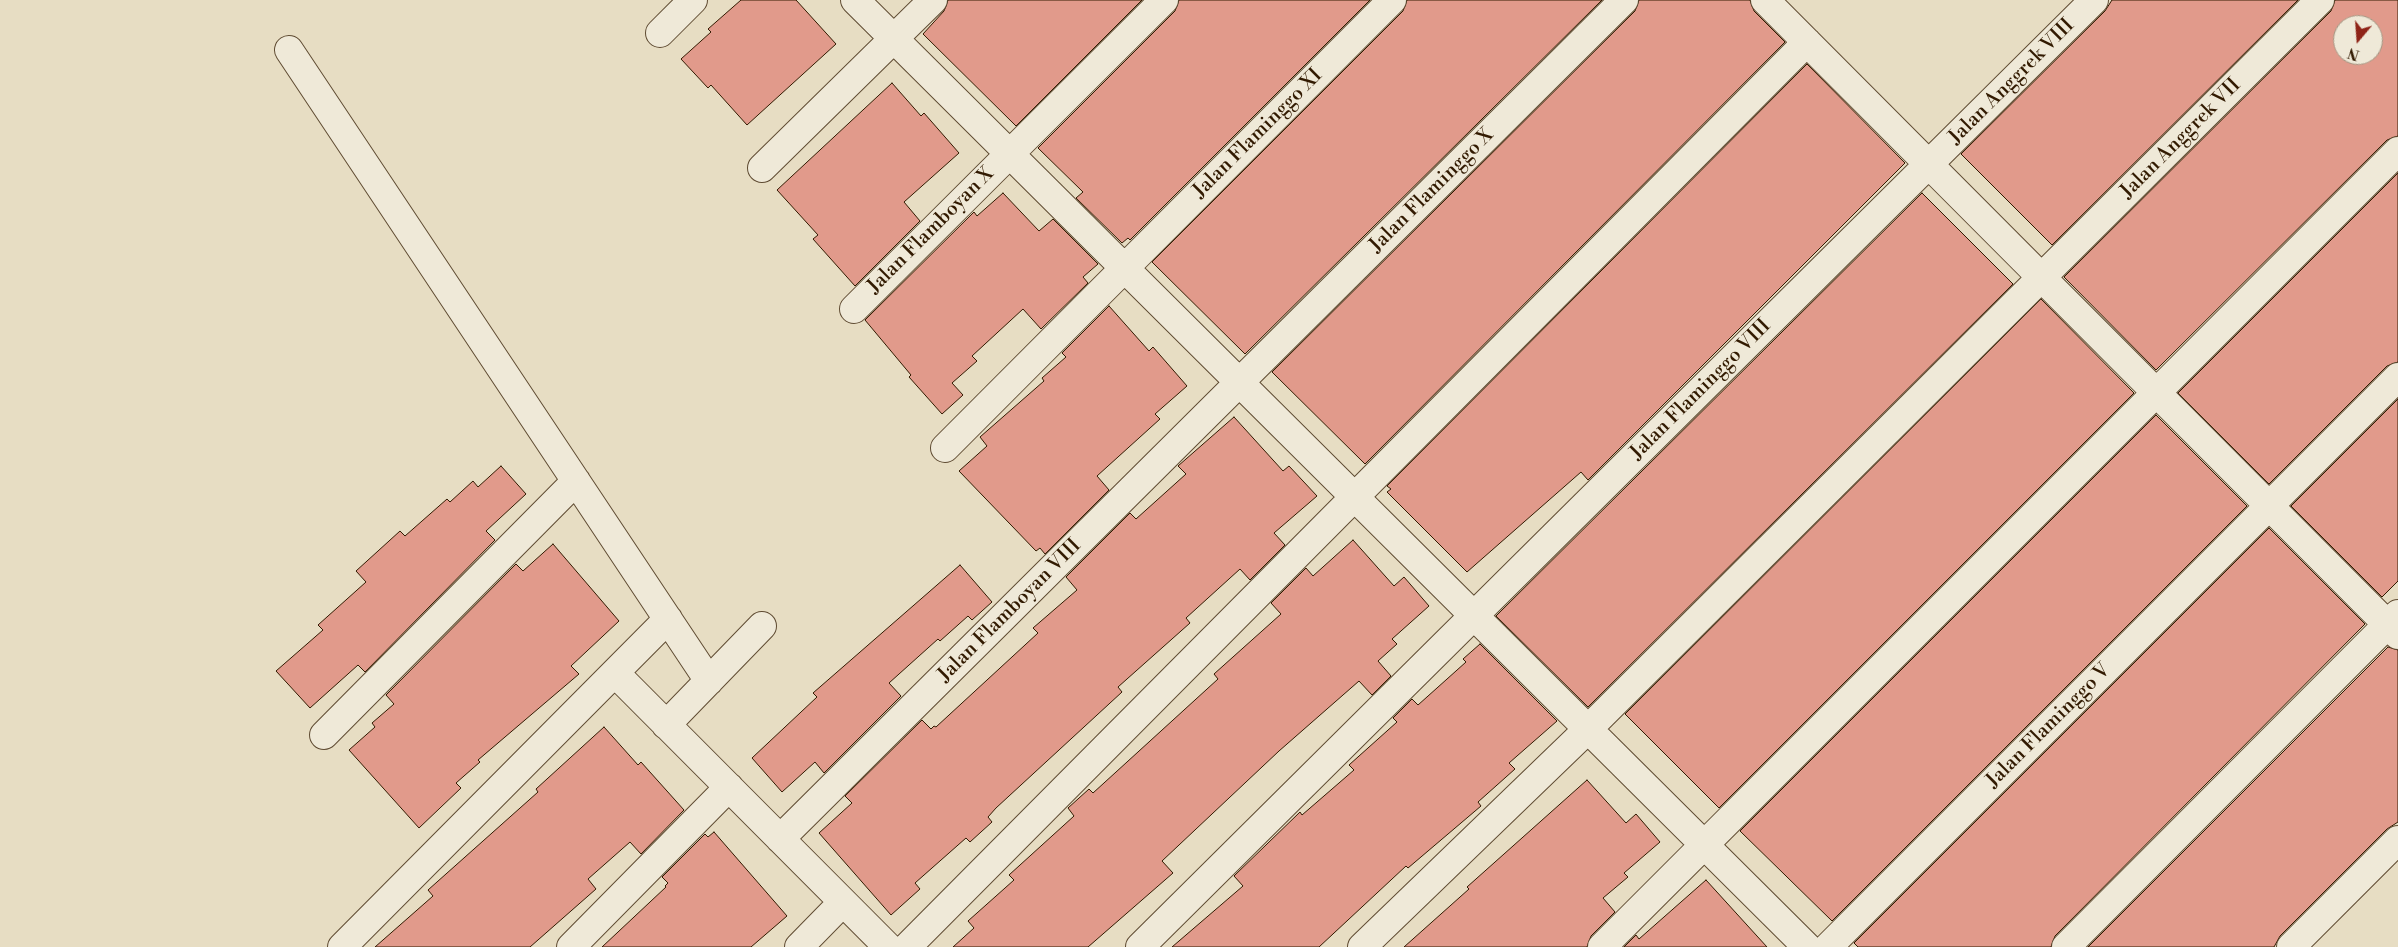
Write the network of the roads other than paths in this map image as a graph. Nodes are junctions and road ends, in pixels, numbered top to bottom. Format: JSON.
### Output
{"nodes":[{"id":1,"x":693,"y":0,"type":"edge"},
{"id":2,"x":855,"y":0,"type":"edge"},
{"id":3,"x":933,"y":0,"type":"edge"},
{"id":4,"x":1164,"y":0,"type":"edge"},
{"id":5,"x":1392,"y":0,"type":"edge"},
{"id":6,"x":1624,"y":0,"type":"edge"},
{"id":7,"x":1765,"y":0,"type":"edge"},
{"id":8,"x":2094,"y":0,"type":"edge"},
{"id":9,"x":2320,"y":0,"type":"edge"},
{"id":10,"x":660,"y":33,"type":"dead end"},
{"id":11,"x":893,"y":38,"type":"junction"},
{"id":12,"x":1807,"y":42,"type":"junction"},
{"id":13,"x":289,"y":50,"type":"dead end"},
{"id":14,"x":2398,"y":151,"type":"edge"},
{"id":15,"x":1009,"y":153,"type":"junction"},
{"id":16,"x":1929,"y":164,"type":"junction"},
{"id":17,"x":762,"y":168,"type":"dead end"},
{"id":18,"x":1124,"y":268,"type":"junction"},
{"id":19,"x":2043,"y":278,"type":"junction"},
{"id":20,"x":854,"y":309,"type":"dead end"},
{"id":21,"x":2398,"y":377,"type":"edge"},
{"id":22,"x":1239,"y":382,"type":"junction"},
{"id":23,"x":2157,"y":393,"type":"junction"},
{"id":24,"x":945,"y":448,"type":"dead end"},
{"id":25,"x":576,"y":482,"type":"junction"},
{"id":26,"x":1354,"y":497,"type":"junction"},
{"id":27,"x":2269,"y":506,"type":"junction"},
{"id":28,"x":1474,"y":616,"type":"junction"},
{"id":29,"x":668,"y":619,"type":"junction"},
{"id":30,"x":2394,"y":625,"type":"edge"},
{"id":31,"x":762,"y":626,"type":"dead end"},
{"id":32,"x":615,"y":673,"type":"junction"},
{"id":33,"x":709,"y":680,"type":"junction"},
{"id":34,"x":666,"y":725,"type":"junction"},
{"id":35,"x":1588,"y":729,"type":"junction"},
{"id":36,"x":324,"y":736,"type":"dead end"},
{"id":37,"x":729,"y":787,"type":"junction"},
{"id":38,"x":780,"y":839,"type":"junction"},
{"id":39,"x":2398,"y":840,"type":"edge"},
{"id":40,"x":1704,"y":844,"type":"junction"},
{"id":41,"x":843,"y":902,"type":"junction"},
{"id":42,"x":342,"y":947,"type":"edge"},
{"id":43,"x":570,"y":947,"type":"edge"},
{"id":44,"x":799,"y":947,"type":"edge"},
{"id":45,"x":888,"y":947,"type":"edge"},
{"id":46,"x":907,"y":947,"type":"edge"},
{"id":47,"x":1140,"y":947,"type":"edge"},
{"id":48,"x":1362,"y":947,"type":"edge"},
{"id":49,"x":1602,"y":947,"type":"edge"},
{"id":50,"x":1807,"y":947,"type":"edge"},
{"id":51,"x":1828,"y":947,"type":"edge"},
{"id":52,"x":2066,"y":947,"type":"edge"},
{"id":53,"x":2291,"y":947,"type":"edge"}],
"edges":[{"from":1,"to":10,"type":"street"},
{"from":2,"to":11,"type":"street"},
{"from":3,"to":11,"type":"street"},
{"from":4,"to":15,"type":"street","name":"Jalan Flamboyan X"},
{"from":5,"to":18,"type":"street","name":"Jalan Flaminggo XI"},
{"from":6,"to":22,"type":"street","name":"Jalan Flaminggo X"},
{"from":7,"to":12,"type":"street"},
{"from":8,"to":16,"type":"street","name":"Jalan Anggrek VIII"},
{"from":9,"to":19,"type":"street","name":"Jalan Anggrek VII"},
{"from":11,"to":15,"type":"street"},
{"from":11,"to":17,"type":"street"},
{"from":12,"to":16,"type":"street"},
{"from":12,"to":26,"type":"street"},
{"from":13,"to":25,"type":"street"},
{"from":14,"to":23,"type":"street"},
{"from":15,"to":18,"type":"street"},
{"from":15,"to":20,"type":"street","name":"Jalan Flamboyan X"},
{"from":16,"to":19,"type":"street"},
{"from":16,"to":28,"type":"street","name":"Jalan Flaminggo VIII"},
{"from":18,"to":22,"type":"street"},
{"from":18,"to":24,"type":"street","name":"Jalan Flaminggo XI"},
{"from":19,"to":23,"type":"street"},
{"from":19,"to":35,"type":"street","name":"Jalan Anggrek VII"},
{"from":21,"to":27,"type":"street","name":"Jalan Flaminggo V"},
{"from":22,"to":26,"type":"street"},
{"from":22,"to":38,"type":"street","name":"Jalan Flamboyan VIII"},
{"from":23,"to":27,"type":"street"},
{"from":23,"to":40,"type":"street"},
{"from":25,"to":29,"type":"street"},
{"from":25,"to":36,"type":"street"},
{"from":26,"to":28,"type":"street"},
{"from":26,"to":46,"type":"street"},
{"from":27,"to":30,"type":"street"},
{"from":27,"to":51,"type":"street","name":"Jalan Flaminggo V"},
{"from":28,"to":35,"type":"street"},
{"from":28,"to":47,"type":"street","name":"Jalan Flaminggo VIII"},
{"from":29,"to":32,"type":"street"},
{"from":29,"to":33,"type":"street"},
{"from":30,"to":52,"type":"street"},
{"from":31,"to":33,"type":"street"},
{"from":32,"to":34,"type":"street"},
{"from":32,"to":42,"type":"street"},
{"from":33,"to":34,"type":"street"},
{"from":34,"to":37,"type":"street"},
{"from":35,"to":40,"type":"street"},
{"from":35,"to":48,"type":"street","name":"Jalan Anggrek VII"},
{"from":37,"to":38,"type":"street"},
{"from":37,"to":43,"type":"street"},
{"from":38,"to":41,"type":"street"},
{"from":39,"to":53,"type":"street"},
{"from":40,"to":49,"type":"street"},
{"from":40,"to":50,"type":"street"},
{"from":41,"to":44,"type":"street"},
{"from":41,"to":45,"type":"street"}]}
